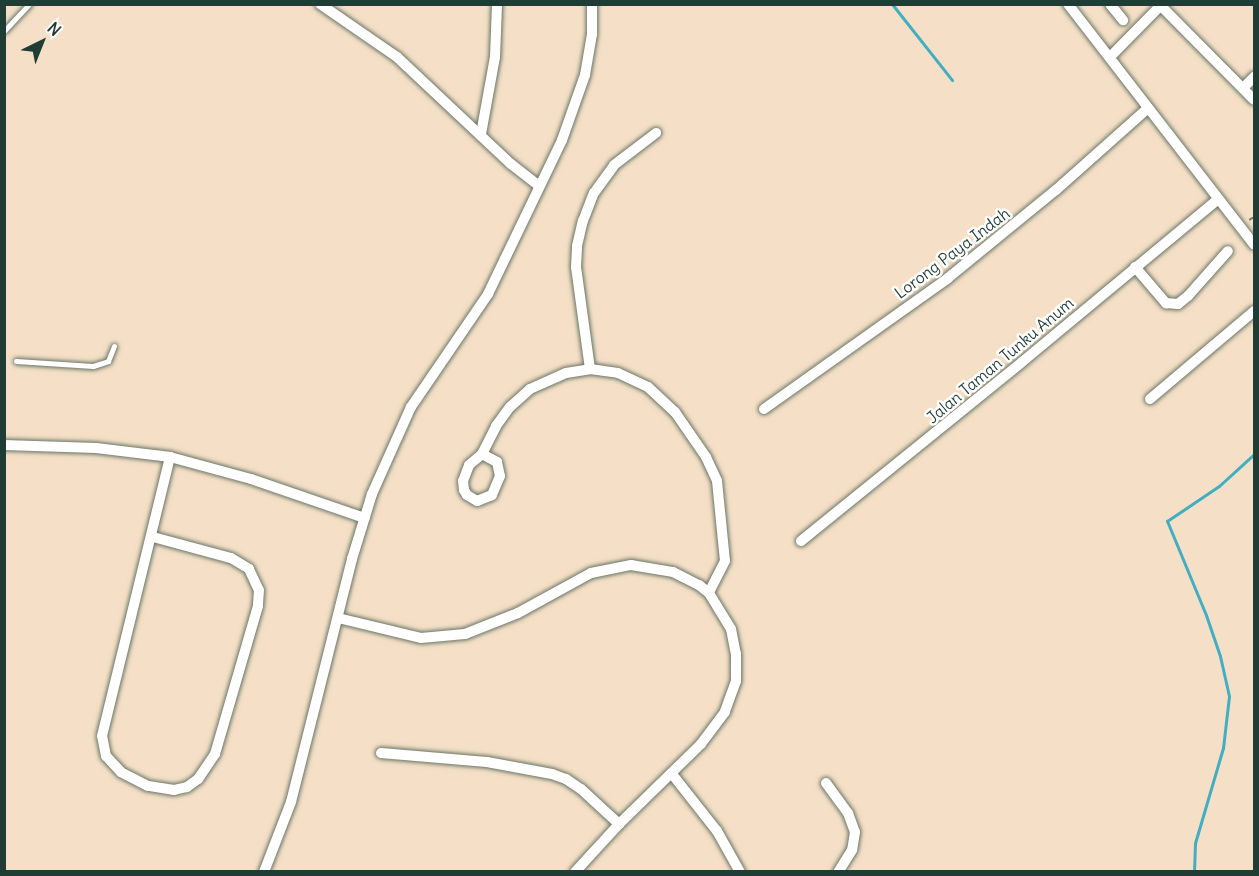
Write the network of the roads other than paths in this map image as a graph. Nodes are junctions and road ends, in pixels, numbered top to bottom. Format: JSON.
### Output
{"nodes":[{"id":1,"x":29,"y":4,"type":"edge"},
{"id":2,"x":320,"y":4,"type":"edge"},
{"id":3,"x":496,"y":4,"type":"edge"},
{"id":4,"x":592,"y":4,"type":"edge"},
{"id":5,"x":1068,"y":4,"type":"edge"},
{"id":6,"x":1110,"y":4,"type":"edge"},
{"id":7,"x":1162,"y":5,"type":"edge"},
{"id":8,"x":1123,"y":21,"type":"dead end"},
{"id":9,"x":4,"y":31,"type":"edge"},
{"id":10,"x":1110,"y":57,"type":"junction"},
{"id":11,"x":1254,"y":77,"type":"edge"},
{"id":12,"x":1243,"y":88,"type":"junction"},
{"id":13,"x":1254,"y":100,"type":"edge"},
{"id":14,"x":1148,"y":108,"type":"junction"},
{"id":15,"x":656,"y":133,"type":"dead end"},
{"id":16,"x":481,"y":134,"type":"junction"},
{"id":17,"x":538,"y":185,"type":"junction"},
{"id":18,"x":1218,"y":199,"type":"junction"},
{"id":19,"x":1254,"y":244,"type":"edge"},
{"id":20,"x":1228,"y":250,"type":"dead end"},
{"id":21,"x":1135,"y":267,"type":"junction"},
{"id":22,"x":1254,"y":311,"type":"edge"},
{"id":23,"x":114,"y":346,"type":"dead end"},
{"id":24,"x":16,"y":361,"type":"dead end"},
{"id":25,"x":590,"y":369,"type":"junction"},
{"id":26,"x":1150,"y":399,"type":"dead end"},
{"id":27,"x":764,"y":409,"type":"dead end"},
{"id":28,"x":4,"y":446,"type":"edge"},
{"id":29,"x":482,"y":454,"type":"dead end"},
{"id":30,"x":170,"y":457,"type":"junction"},
{"id":31,"x":364,"y":518,"type":"junction"},
{"id":32,"x":153,"y":537,"type":"junction"},
{"id":33,"x":801,"y":541,"type":"dead end"},
{"id":34,"x":709,"y":593,"type":"junction"},
{"id":35,"x":338,"y":618,"type":"junction"},
{"id":36,"x":381,"y":753,"type":"dead end"},
{"id":37,"x":672,"y":774,"type":"junction"},
{"id":38,"x":826,"y":783,"type":"dead end"},
{"id":39,"x":619,"y":824,"type":"junction"},
{"id":40,"x":264,"y":872,"type":"edge"},
{"id":41,"x":575,"y":872,"type":"edge"},
{"id":42,"x":740,"y":872,"type":"edge"},
{"id":43,"x":838,"y":872,"type":"edge"}],
"edges":[{"from":1,"to":9,"type":"lane"},
{"from":2,"to":16,"type":"street"},
{"from":3,"to":16,"type":"street"},
{"from":4,"to":17,"type":"street"},
{"from":5,"to":10,"type":"street"},
{"from":6,"to":8,"type":"street"},
{"from":7,"to":10,"type":"street"},
{"from":7,"to":12,"type":"street"},
{"from":10,"to":14,"type":"street"},
{"from":11,"to":12,"type":"street"},
{"from":12,"to":13,"type":"street"},
{"from":14,"to":18,"type":"street"},
{"from":14,"to":27,"type":"street","name":"Lorong Paya Indah"},
{"from":15,"to":25,"type":"street"},
{"from":16,"to":17,"type":"street"},
{"from":17,"to":31,"type":"street"},
{"from":18,"to":19,"type":"street"},
{"from":18,"to":21,"type":"street","name":"Jalan Taman Tunku Anum"},
{"from":20,"to":21,"type":"street"},
{"from":21,"to":33,"type":"street","name":"Jalan Taman Tunku Anum"},
{"from":22,"to":26,"type":"street"},
{"from":23,"to":24,"type":"lane"},
{"from":25,"to":29,"type":"street"},
{"from":25,"to":34,"type":"street"},
{"from":28,"to":30,"type":"street"},
{"from":30,"to":31,"type":"street"},
{"from":30,"to":32,"type":"street"},
{"from":31,"to":35,"type":"street"},
{"from":32,"to":32,"type":"street"},
{"from":34,"to":35,"type":"street"},
{"from":34,"to":37,"type":"street"},
{"from":35,"to":40,"type":"street"},
{"from":36,"to":39,"type":"street"},
{"from":37,"to":39,"type":"street"},
{"from":37,"to":42,"type":"street"},
{"from":38,"to":43,"type":"street"},
{"from":39,"to":41,"type":"street"}]}
